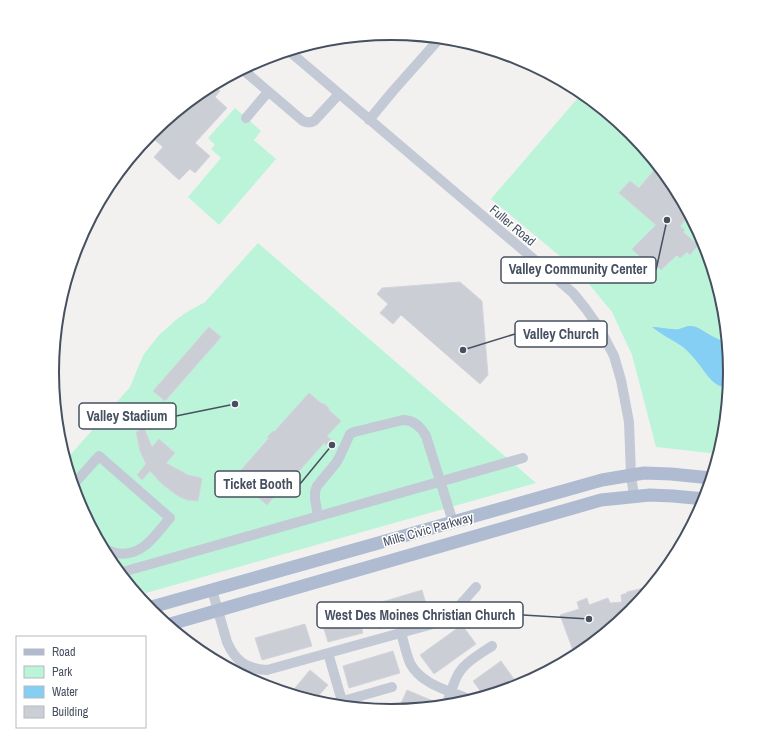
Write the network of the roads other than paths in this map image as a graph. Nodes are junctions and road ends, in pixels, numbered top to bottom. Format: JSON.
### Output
{"nodes":[{"id":1,"x":435,"y":43,"type":"edge"},
{"id":2,"x":294,"y":55,"type":"edge"},
{"id":3,"x":246,"y":73,"type":"edge"},
{"id":4,"x":268,"y":92,"type":"junction"},
{"id":5,"x":339,"y":94,"type":"junction"},
{"id":6,"x":246,"y":118,"type":"dead end"},
{"id":7,"x":369,"y":120,"type":"junction"},
{"id":8,"x":523,"y":458,"type":"dead end"},
{"id":9,"x":632,"y":475,"type":"junction"},
{"id":10,"x":706,"y":477,"type":"edge"},
{"id":11,"x":77,"y":480,"type":"edge"},
{"id":12,"x":440,"y":482,"type":"junction"},
{"id":13,"x":634,"y":496,"type":"junction"},
{"id":14,"x":698,"y":498,"type":"edge"},
{"id":15,"x":318,"y":516,"type":"junction"},
{"id":16,"x":453,"y":522,"type":"junction"},
{"id":17,"x":112,"y":551,"type":"edge"},
{"id":18,"x":126,"y":571,"type":"edge"},
{"id":19,"x":476,"y":586,"type":"dead end"},
{"id":20,"x":212,"y":590,"type":"junction"},
{"id":21,"x":155,"y":606,"type":"edge"},
{"id":22,"x":218,"y":610,"type":"junction"},
{"id":23,"x":173,"y":622,"type":"edge"},
{"id":24,"x":401,"y":633,"type":"junction"},
{"id":25,"x":492,"y":646,"type":"dead end"},
{"id":26,"x":328,"y":653,"type":"junction"},
{"id":27,"x":392,"y":687,"type":"dead end"},
{"id":28,"x":451,"y":692,"type":"junction"},
{"id":29,"x":462,"y":697,"type":"edge"},
{"id":30,"x":448,"y":699,"type":"edge"},
{"id":31,"x":344,"y":700,"type":"edge"},
{"id":32,"x":342,"y":701,"type":"edge"}],
"edges":[{"from":1,"to":7,"type":"street"},
{"from":2,"to":5,"type":"street","name":"Fuller Road"},
{"from":3,"to":4,"type":"street"},
{"from":4,"to":5,"type":"street"},
{"from":4,"to":6,"type":"street"},
{"from":5,"to":7,"type":"street","name":"Fuller Road"},
{"from":7,"to":9,"type":"street","name":"Fuller Road"},
{"from":8,"to":12,"type":"street"},
{"from":9,"to":10,"type":"main road","name":"Mills Civic Parkway"},
{"from":9,"to":13,"type":"street","name":"Fuller Road"},
{"from":9,"to":16,"type":"main road","name":"Mills Civic Parkway"},
{"from":11,"to":17,"type":"street"},
{"from":12,"to":15,"type":"street"},
{"from":12,"to":15,"type":"street"},
{"from":12,"to":16,"type":"street"},
{"from":13,"to":14,"type":"main road","name":"Mills Civic Parkway"},
{"from":13,"to":22,"type":"main road","name":"Mills Civic Parkway"},
{"from":15,"to":18,"type":"street"},
{"from":16,"to":20,"type":"main road","name":"Mills Civic Parkway"},
{"from":19,"to":24,"type":"street"},
{"from":20,"to":21,"type":"main road","name":"Mills Civic Parkway"},
{"from":20,"to":22,"type":"street"},
{"from":22,"to":23,"type":"main road","name":"Mills Civic Parkway"},
{"from":22,"to":26,"type":"street"},
{"from":24,"to":26,"type":"street"},
{"from":24,"to":28,"type":"street"},
{"from":25,"to":28,"type":"street"},
{"from":26,"to":32,"type":"street"},
{"from":27,"to":31,"type":"street"},
{"from":28,"to":29,"type":"street"},
{"from":28,"to":30,"type":"street"}]}
